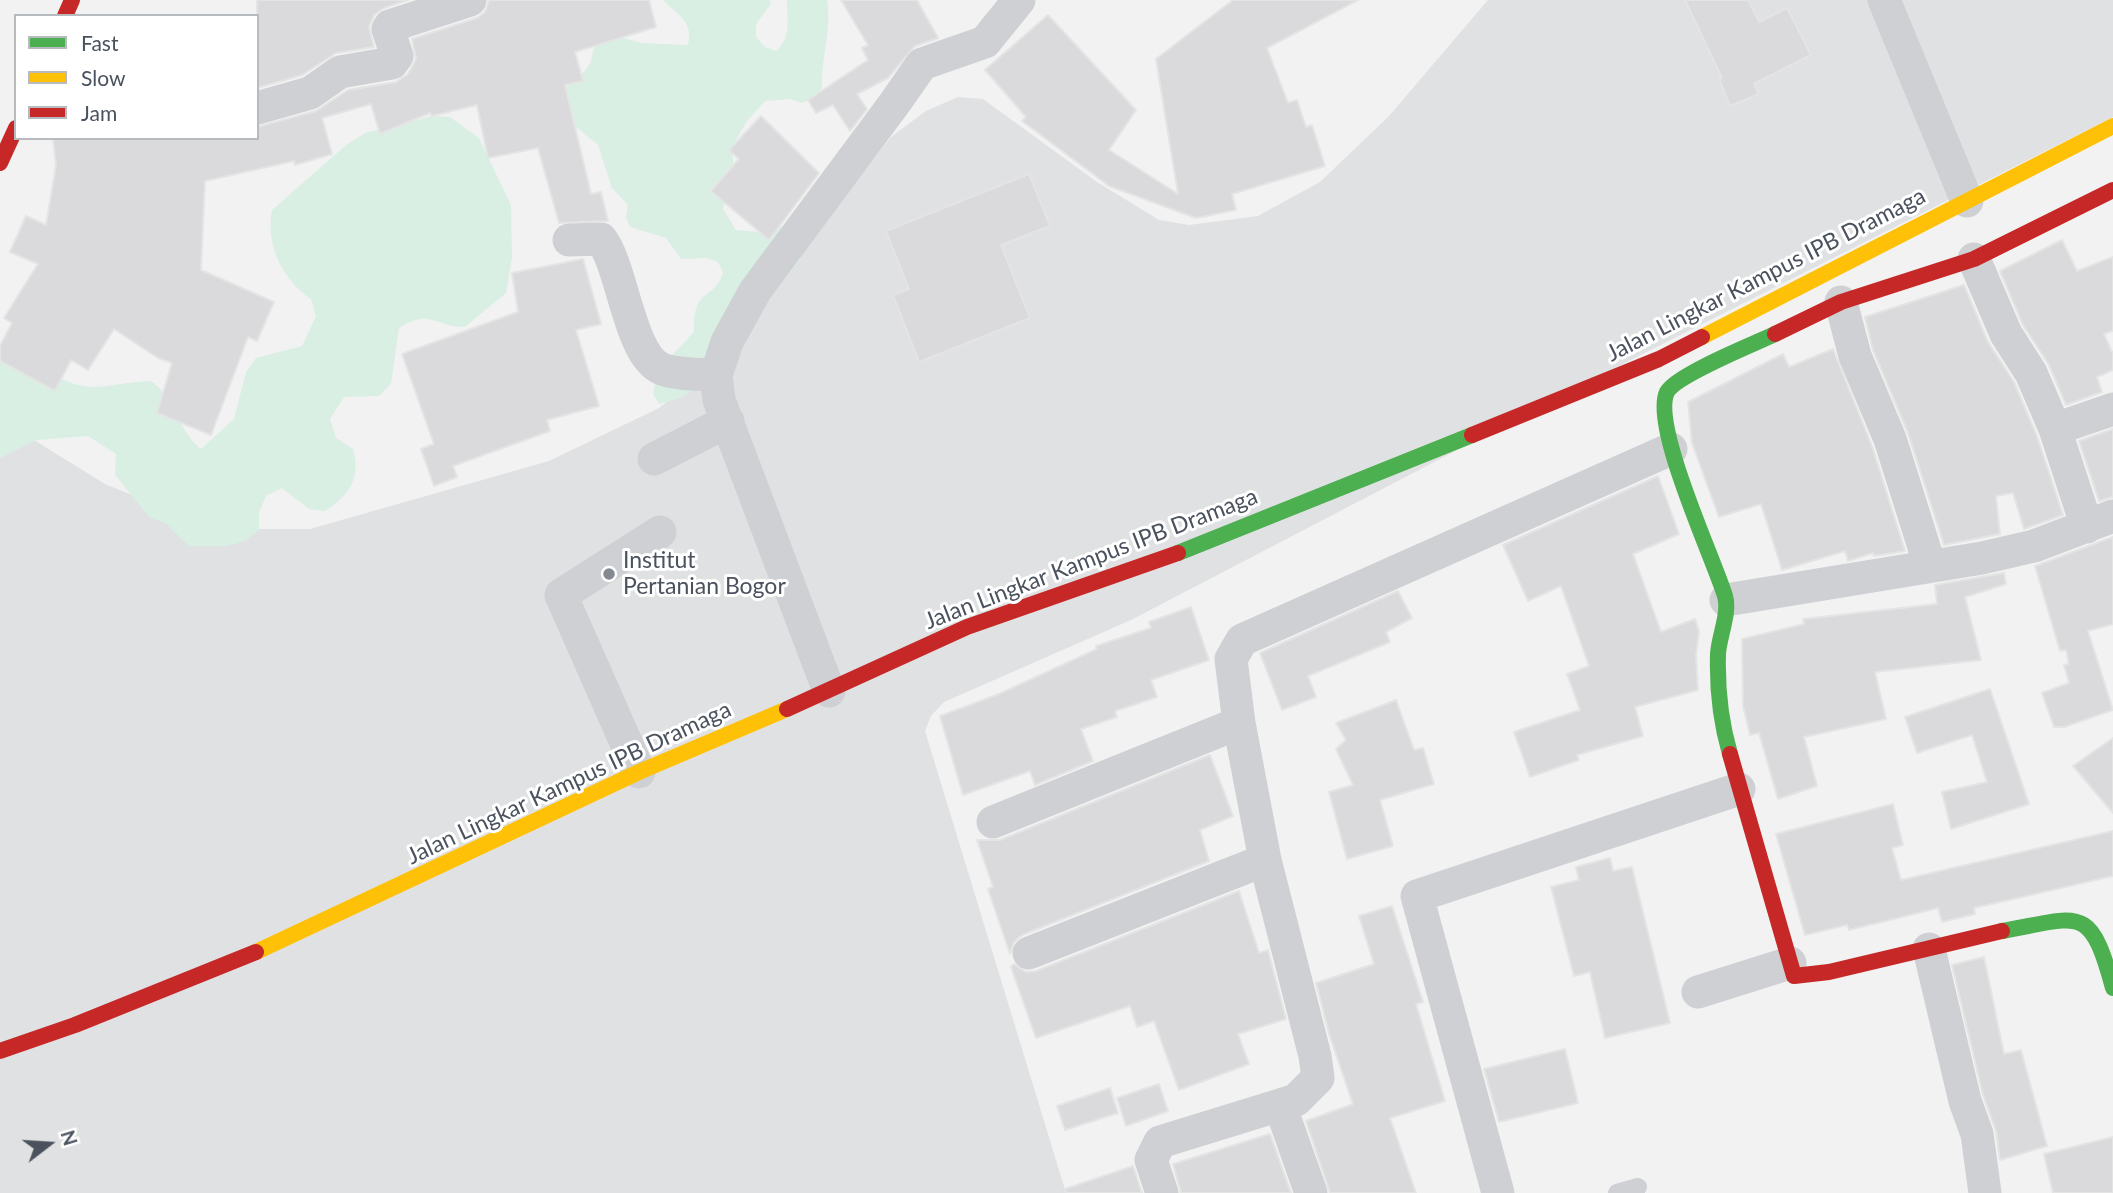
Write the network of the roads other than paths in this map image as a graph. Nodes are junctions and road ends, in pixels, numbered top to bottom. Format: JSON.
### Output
{"nodes":[{"id":1,"x":470,"y":0,"type":"edge"},
{"id":2,"x":1019,"y":0,"type":"edge"},
{"id":3,"x":1884,"y":0,"type":"edge"},
{"id":4,"x":259,"y":107,"type":"edge"},
{"id":5,"x":2113,"y":126,"type":"edge"},
{"id":6,"x":14,"y":132,"type":"edge"},
{"id":7,"x":0,"y":163,"type":"edge"},
{"id":8,"x":2113,"y":190,"type":"edge"},
{"id":9,"x":1967,"y":201,"type":"junction"},
{"id":10,"x":569,"y":240,"type":"dead end"},
{"id":11,"x":1974,"y":259,"type":"junction"},
{"id":12,"x":1841,"y":302,"type":"junction"},
{"id":13,"x":716,"y":375,"type":"junction"},
{"id":14,"x":2113,"y":409,"type":"edge"},
{"id":15,"x":728,"y":421,"type":"junction"},
{"id":16,"x":2055,"y":429,"type":"junction"},
{"id":17,"x":1671,"y":449,"type":"junction"},
{"id":18,"x":654,"y":458,"type":"dead end"},
{"id":19,"x":2100,"y":521,"type":"edge"},
{"id":20,"x":660,"y":532,"type":"dead end"},
{"id":21,"x":1930,"y":566,"type":"junction"},
{"id":22,"x":1726,"y":600,"type":"junction"},
{"id":23,"x":829,"y":691,"type":"junction"},
{"id":24,"x":1239,"y":723,"type":"junction"},
{"id":25,"x":639,"y":772,"type":"junction"},
{"id":26,"x":1739,"y":789,"type":"junction"},
{"id":27,"x":993,"y":822,"type":"dead end"},
{"id":28,"x":1265,"y":860,"type":"junction"},
{"id":29,"x":1929,"y":949,"type":"junction"},
{"id":30,"x":1029,"y":953,"type":"dead end"},
{"id":31,"x":1790,"y":963,"type":"junction"},
{"id":32,"x":2113,"y":988,"type":"edge"},
{"id":33,"x":1699,"y":992,"type":"dead end"},
{"id":34,"x":0,"y":1051,"type":"edge"},
{"id":35,"x":1280,"y":1105,"type":"junction"},
{"id":36,"x":1637,"y":1187,"type":"dead end"},
{"id":37,"x":1162,"y":1193,"type":"edge"},
{"id":38,"x":1311,"y":1193,"type":"edge"},
{"id":39,"x":1498,"y":1193,"type":"edge"},
{"id":40,"x":1617,"y":1193,"type":"edge"},
{"id":41,"x":1985,"y":1193,"type":"edge"}],
"edges":[{"from":1,"to":4,"type":"street"},
{"from":2,"to":13,"type":"street"},
{"from":3,"to":9,"type":"street"},
{"from":5,"to":9,"type":"main road","name":"Jalan Lingkar Kampus IPB Dramaga"},
{"from":6,"to":7,"type":"main road"},
{"from":8,"to":11,"type":"main road"},
{"from":9,"to":23,"type":"main road","name":"Jalan Lingkar Kampus IPB Dramaga"},
{"from":10,"to":13,"type":"street"},
{"from":11,"to":12,"type":"main road"},
{"from":11,"to":16,"type":"street"},
{"from":12,"to":17,"type":"main road"},
{"from":12,"to":21,"type":"street"},
{"from":13,"to":15,"type":"street"},
{"from":14,"to":16,"type":"street"},
{"from":15,"to":18,"type":"street"},
{"from":15,"to":23,"type":"street"},
{"from":16,"to":19,"type":"street"},
{"from":17,"to":22,"type":"main road"},
{"from":17,"to":24,"type":"street"},
{"from":19,"to":21,"type":"street"},
{"from":20,"to":25,"type":"street"},
{"from":21,"to":22,"type":"street"},
{"from":22,"to":26,"type":"main road"},
{"from":23,"to":25,"type":"main road","name":"Jalan Lingkar Kampus IPB Dramaga"},
{"from":24,"to":27,"type":"street"},
{"from":24,"to":28,"type":"street"},
{"from":25,"to":34,"type":"main road","name":"Jalan Lingkar Kampus IPB Dramaga"},
{"from":26,"to":31,"type":"main road"},
{"from":26,"to":39,"type":"street"},
{"from":28,"to":30,"type":"street"},
{"from":28,"to":35,"type":"street"},
{"from":29,"to":31,"type":"main road"},
{"from":29,"to":32,"type":"main road"},
{"from":29,"to":41,"type":"street"},
{"from":31,"to":33,"type":"street"},
{"from":35,"to":37,"type":"street"},
{"from":35,"to":38,"type":"street"},
{"from":36,"to":40,"type":"lane"}]}
